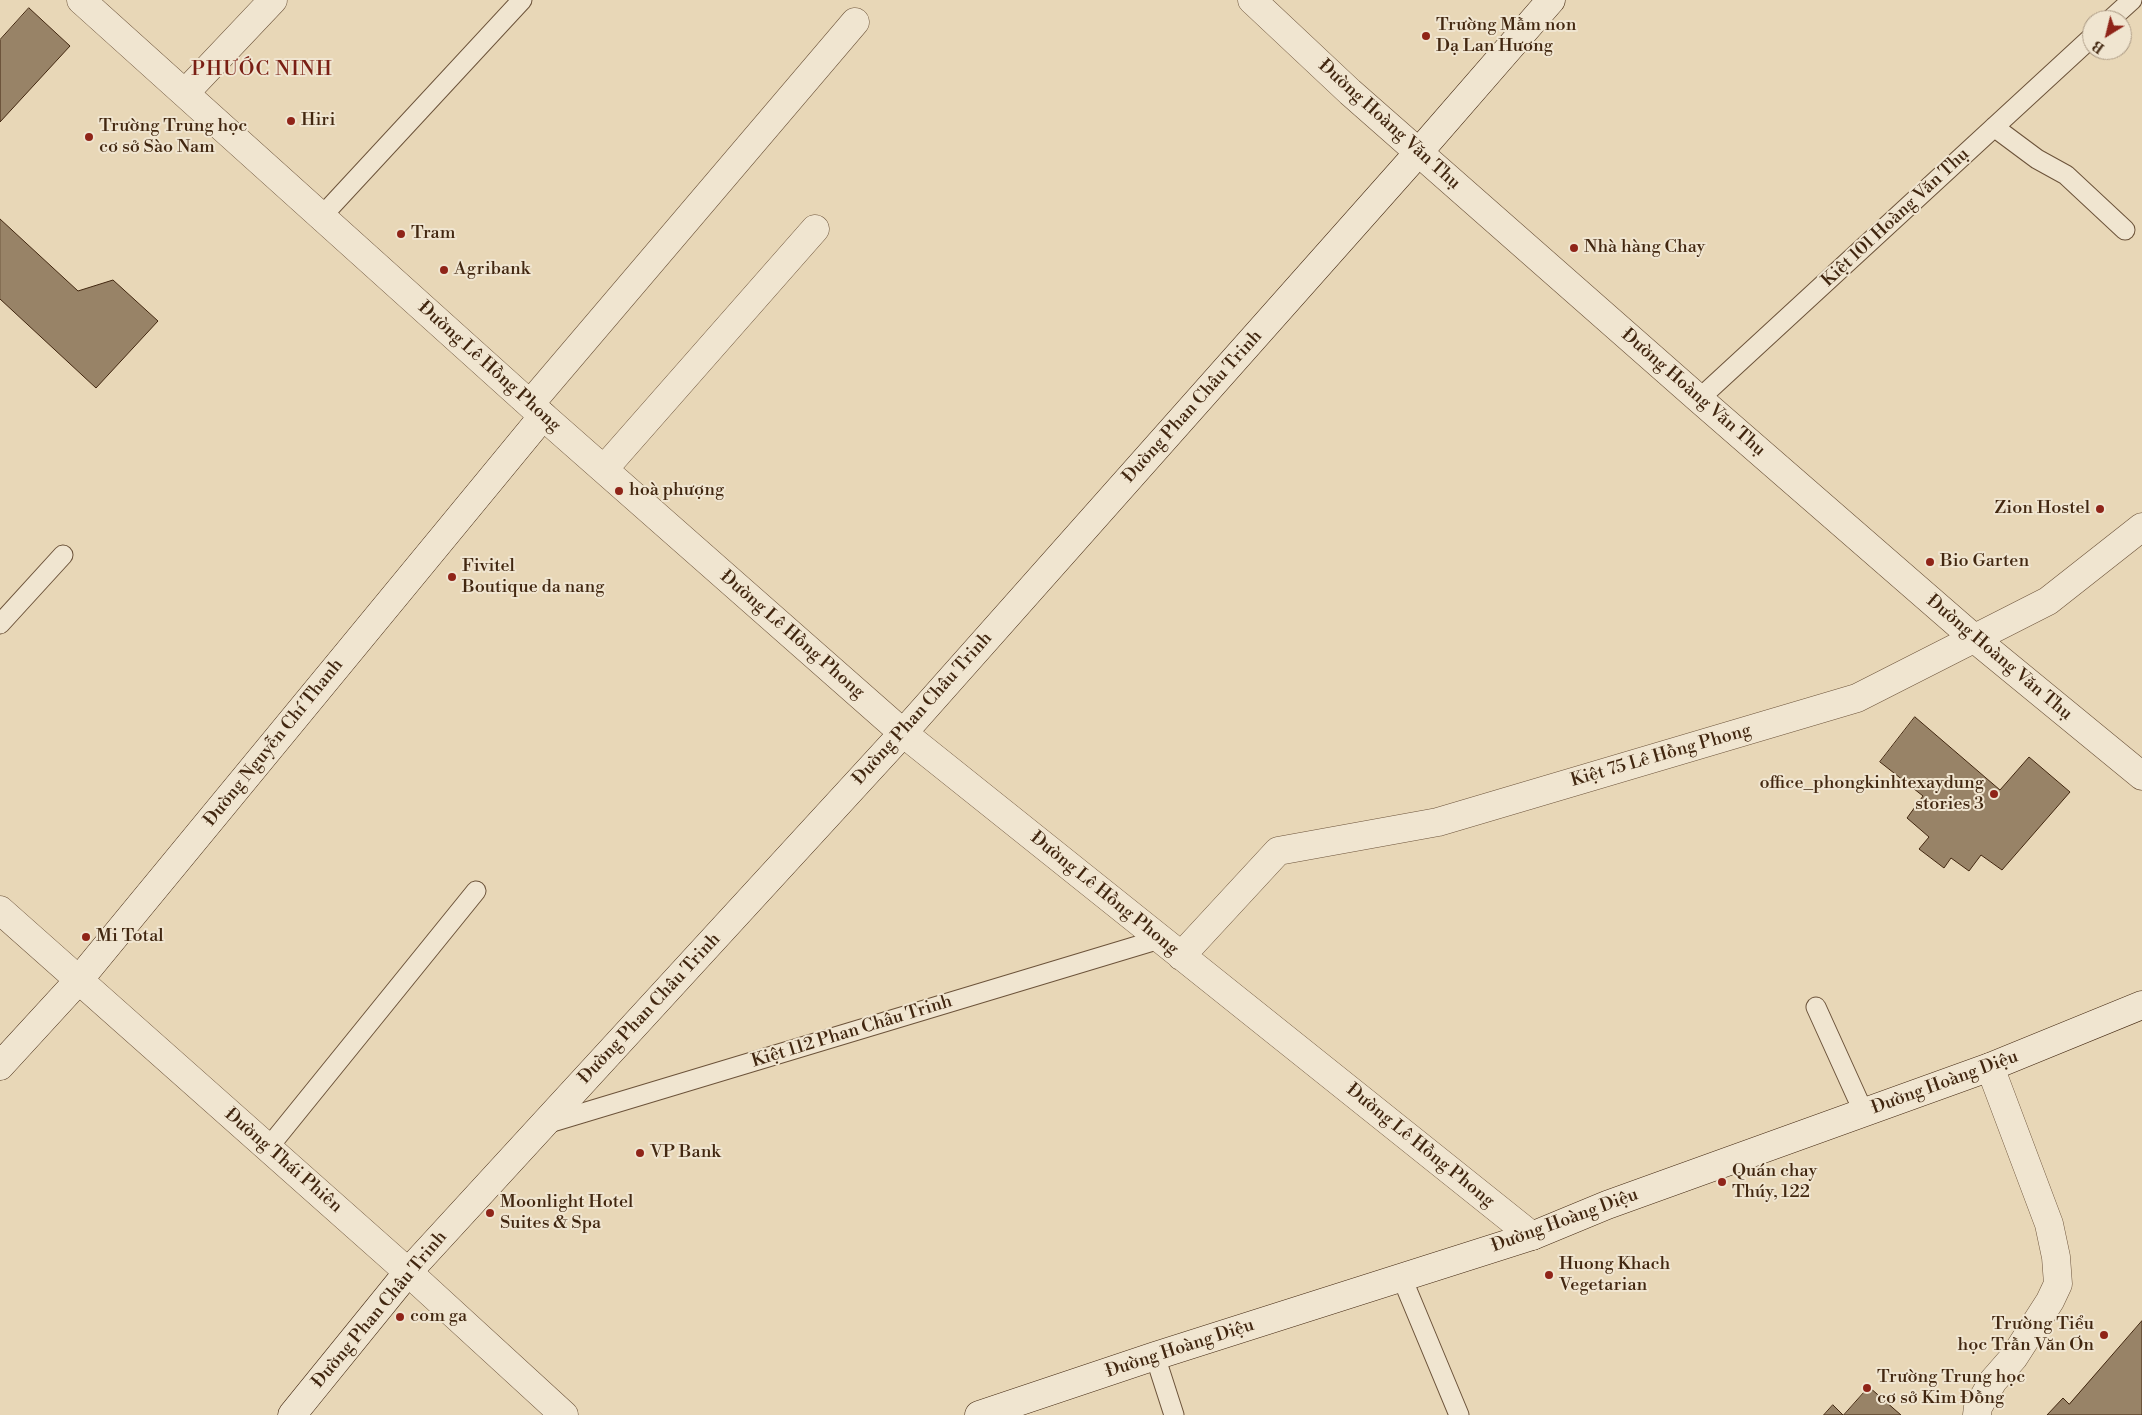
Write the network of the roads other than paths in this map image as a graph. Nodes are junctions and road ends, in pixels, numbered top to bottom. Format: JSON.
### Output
{"nodes":[{"id":1,"x":81,"y":0,"type":"edge"},
{"id":2,"x":273,"y":0,"type":"edge"},
{"id":3,"x":522,"y":0,"type":"edge"},
{"id":4,"x":1252,"y":0,"type":"edge"},
{"id":5,"x":1551,"y":0,"type":"edge"},
{"id":6,"x":2132,"y":0,"type":"edge"},
{"id":7,"x":2121,"y":10,"type":"edge"},
{"id":8,"x":855,"y":22,"type":"dead end"},
{"id":9,"x":2082,"y":46,"type":"edge"},
{"id":10,"x":184,"y":93,"type":"junction"},
{"id":11,"x":1994,"y":127,"type":"junction"},
{"id":12,"x":1418,"y":153,"type":"junction"},
{"id":13,"x":322,"y":216,"type":"junction"},
{"id":14,"x":815,"y":229,"type":"dead end"},
{"id":15,"x":2125,"y":230,"type":"dead end"},
{"id":16,"x":1699,"y":399,"type":"junction"},
{"id":17,"x":536,"y":410,"type":"junction"},
{"id":18,"x":604,"y":469,"type":"junction"},
{"id":19,"x":2142,"y":527,"type":"edge"},
{"id":20,"x":63,"y":554,"type":"dead end"},
{"id":21,"x":0,"y":624,"type":"edge"},
{"id":22,"x":1975,"y":639,"type":"junction"},
{"id":23,"x":902,"y":733,"type":"junction"},
{"id":24,"x":2142,"y":776,"type":"edge"},
{"id":25,"x":476,"y":891,"type":"dead end"},
{"id":26,"x":0,"y":910,"type":"edge"},
{"id":27,"x":1160,"y":939,"type":"junction"},
{"id":28,"x":1181,"y":956,"type":"junction"},
{"id":29,"x":78,"y":981,"type":"junction"},
{"id":30,"x":2142,"y":1006,"type":"edge"},
{"id":31,"x":1816,"y":1007,"type":"dead end"},
{"id":32,"x":0,"y":1066,"type":"edge"},
{"id":33,"x":1990,"y":1067,"type":"junction"},
{"id":34,"x":1864,"y":1113,"type":"junction"},
{"id":35,"x":544,"y":1125,"type":"junction"},
{"id":36,"x":268,"y":1148,"type":"junction"},
{"id":37,"x":1532,"y":1236,"type":"junction"},
{"id":38,"x":408,"y":1272,"type":"junction"},
{"id":39,"x":1402,"y":1278,"type":"junction"},
{"id":40,"x":1155,"y":1356,"type":"junction"},
{"id":41,"x":292,"y":1415,"type":"edge"},
{"id":42,"x":564,"y":1415,"type":"edge"},
{"id":43,"x":979,"y":1415,"type":"edge"},
{"id":44,"x":1174,"y":1415,"type":"edge"},
{"id":45,"x":1459,"y":1415,"type":"edge"},
{"id":46,"x":1977,"y":1415,"type":"edge"}],
"edges":[{"from":1,"to":10,"type":"street","name":"Đường Lê Hồng Phong"},
{"from":2,"to":10,"type":"street"},
{"from":3,"to":13,"type":"lane"},
{"from":4,"to":12,"type":"street","name":"Đường Hoàng Văn Thụ"},
{"from":5,"to":12,"type":"street","name":"Đường Phan Châu Trinh"},
{"from":6,"to":7,"type":"lane"},
{"from":8,"to":17,"type":"street","name":"Đường Nguyễn Chí Thanh"},
{"from":9,"to":11,"type":"lane","name":"Kiệt 101 Hoàng Văn Thụ"},
{"from":10,"to":13,"type":"street","name":"Đường Lê Hồng Phong"},
{"from":11,"to":15,"type":"lane"},
{"from":11,"to":16,"type":"lane","name":"Kiệt 101 Hoàng Văn Thụ"},
{"from":12,"to":16,"type":"street","name":"Đường Hoàng Văn Thụ"},
{"from":12,"to":23,"type":"street","name":"Đường Phan Châu Trinh"},
{"from":13,"to":17,"type":"street","name":"Đường Lê Hồng Phong"},
{"from":14,"to":18,"type":"street"},
{"from":16,"to":22,"type":"street","name":"Đường Hoàng Văn Thụ"},
{"from":17,"to":18,"type":"street","name":"Đường Lê Hồng Phong"},
{"from":17,"to":29,"type":"street","name":"Đường Nguyễn Chí Thanh"},
{"from":18,"to":23,"type":"street","name":"Đường Lê Hồng Phong"},
{"from":19,"to":22,"type":"street","name":"Kiệt 75 Lê Hồng Phong"},
{"from":20,"to":21,"type":"lane"},
{"from":22,"to":24,"type":"street","name":"Đường Hoàng Văn Thụ"},
{"from":22,"to":28,"type":"street","name":"Kiệt 75 Lê Hồng Phong"},
{"from":23,"to":27,"type":"street","name":"Đường Lê Hồng Phong"},
{"from":23,"to":35,"type":"street","name":"Đường Phan Châu Trinh"},
{"from":25,"to":36,"type":"lane"},
{"from":26,"to":29,"type":"street","name":"Đường Thái Phiên"},
{"from":27,"to":28,"type":"street","name":"Đường Lê Hồng Phong"},
{"from":27,"to":35,"type":"lane","name":"Kiệt 112 Phan Châu Trinh"},
{"from":28,"to":37,"type":"street","name":"Đường Lê Hồng Phong"},
{"from":29,"to":32,"type":"street","name":"Đường Nguyễn Chí Thanh"},
{"from":29,"to":36,"type":"street","name":"Đường Thái Phiên"},
{"from":30,"to":33,"type":"street","name":"Đường Hoàng Diệu"},
{"from":31,"to":34,"type":"lane"},
{"from":33,"to":34,"type":"street","name":"Đường Hoàng Diệu"},
{"from":33,"to":46,"type":"street"},
{"from":34,"to":37,"type":"street","name":"Đường Hoàng Diệu"},
{"from":35,"to":38,"type":"street","name":"Đường Phan Châu Trinh"},
{"from":36,"to":38,"type":"street","name":"Đường Thái Phiên"},
{"from":37,"to":39,"type":"street","name":"Đường Hoàng Diệu"},
{"from":38,"to":41,"type":"street","name":"Đường Phan Châu Trinh"},
{"from":38,"to":42,"type":"street","name":"Đường Thái Phiên"},
{"from":39,"to":40,"type":"street","name":"Đường Hoàng Diệu"},
{"from":39,"to":45,"type":"lane"},
{"from":40,"to":43,"type":"street","name":"Đường Hoàng Diệu"},
{"from":40,"to":44,"type":"lane"}]}
